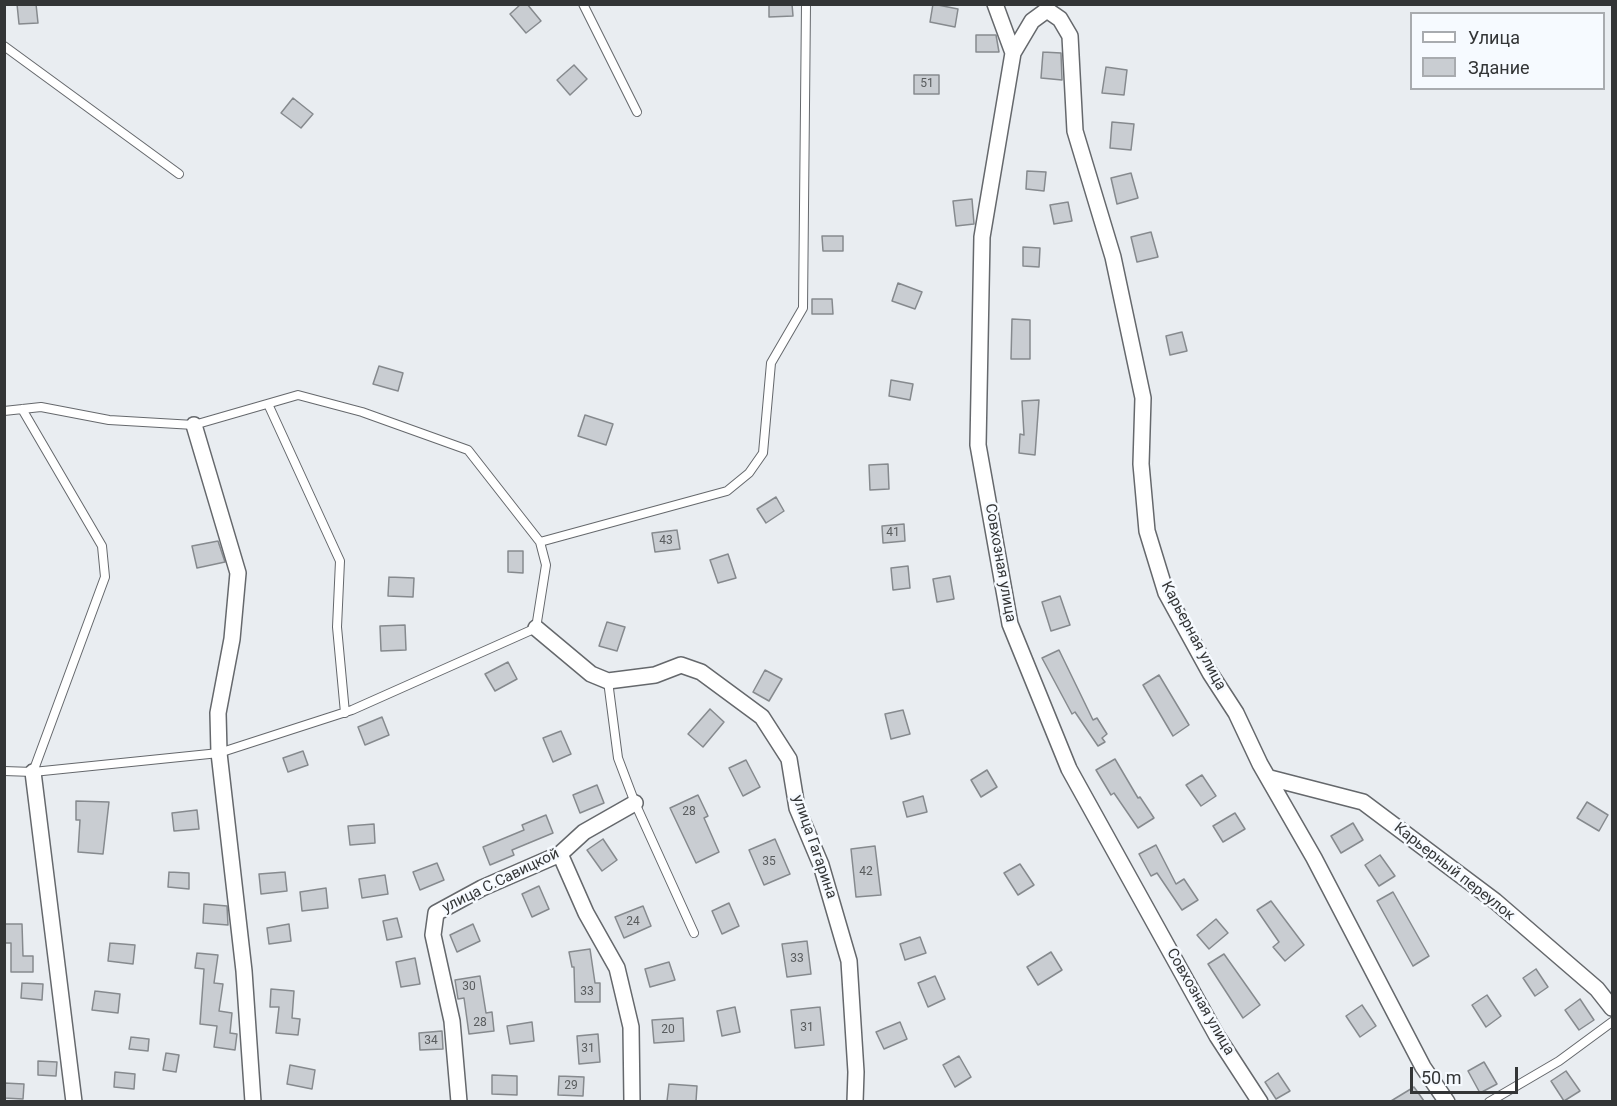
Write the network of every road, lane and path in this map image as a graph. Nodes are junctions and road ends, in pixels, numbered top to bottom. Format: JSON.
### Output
{"nodes":[{"id":1,"x":583,"y":4,"type":"edge"},
{"id":2,"x":806,"y":4,"type":"edge"},
{"id":3,"x":995,"y":4,"type":"edge"},
{"id":4,"x":1046,"y":7,"type":"edge"},
{"id":5,"x":4,"y":46,"type":"edge"},
{"id":6,"x":1013,"y":53,"type":"junction"},
{"id":7,"x":637,"y":112,"type":"dead end"},
{"id":8,"x":179,"y":174,"type":"dead end"},
{"id":9,"x":268,"y":404,"type":"junction"},
{"id":10,"x":22,"y":409,"type":"junction"},
{"id":11,"x":4,"y":411,"type":"edge"},
{"id":12,"x":194,"y":425,"type":"junction"},
{"id":13,"x":540,"y":542,"type":"junction"},
{"id":14,"x":536,"y":628,"type":"junction"},
{"id":15,"x":608,"y":681,"type":"junction"},
{"id":16,"x":345,"y":713,"type":"junction"},
{"id":17,"x":219,"y":753,"type":"junction"},
{"id":18,"x":4,"y":771,"type":"edge"},
{"id":19,"x":33,"y":772,"type":"junction"},
{"id":20,"x":1270,"y":778,"type":"junction"},
{"id":21,"x":635,"y":803,"type":"junction"},
{"id":22,"x":560,"y":854,"type":"junction"},
{"id":23,"x":694,"y":933,"type":"dead end"},
{"id":24,"x":1612,"y":1008,"type":"edge"},
{"id":25,"x":1612,"y":1022,"type":"edge"},
{"id":26,"x":74,"y":1101,"type":"edge"},
{"id":27,"x":253,"y":1101,"type":"edge"},
{"id":28,"x":459,"y":1101,"type":"edge"},
{"id":29,"x":632,"y":1101,"type":"edge"},
{"id":30,"x":855,"y":1101,"type":"edge"},
{"id":31,"x":1260,"y":1101,"type":"edge"},
{"id":32,"x":1447,"y":1101,"type":"edge"},
{"id":33,"x":1489,"y":1101,"type":"edge"}],
"edges":[{"from":1,"to":7,"type":"lane"},
{"from":2,"to":13,"type":"lane"},
{"from":3,"to":6,"type":"street","name":"Совхозная улица"},
{"from":4,"to":6,"type":"street","name":"Карьерная улица"},
{"from":4,"to":20,"type":"street","name":"Карьерная улица"},
{"from":5,"to":8,"type":"lane"},
{"from":6,"to":31,"type":"street","name":"Совхозная улица"},
{"from":9,"to":12,"type":"lane"},
{"from":9,"to":13,"type":"lane"},
{"from":9,"to":16,"type":"lane"},
{"from":10,"to":11,"type":"lane"},
{"from":10,"to":12,"type":"lane"},
{"from":10,"to":19,"type":"lane"},
{"from":12,"to":17,"type":"street"},
{"from":13,"to":14,"type":"lane"},
{"from":14,"to":15,"type":"street"},
{"from":14,"to":16,"type":"lane"},
{"from":15,"to":21,"type":"lane"},
{"from":15,"to":30,"type":"street","name":"улица Гагарина"},
{"from":16,"to":17,"type":"lane"},
{"from":17,"to":19,"type":"lane"},
{"from":17,"to":27,"type":"street"},
{"from":18,"to":19,"type":"lane"},
{"from":19,"to":26,"type":"street"},
{"from":20,"to":24,"type":"street","name":"Карьерный переулок"},
{"from":20,"to":32,"type":"street","name":"Карьерная улица"},
{"from":21,"to":22,"type":"street","name":"улица С.Савицкой"},
{"from":21,"to":23,"type":"lane"},
{"from":22,"to":28,"type":"street","name":"улица С.Савицкой"},
{"from":22,"to":29,"type":"street"},
{"from":25,"to":33,"type":"lane"}]}
